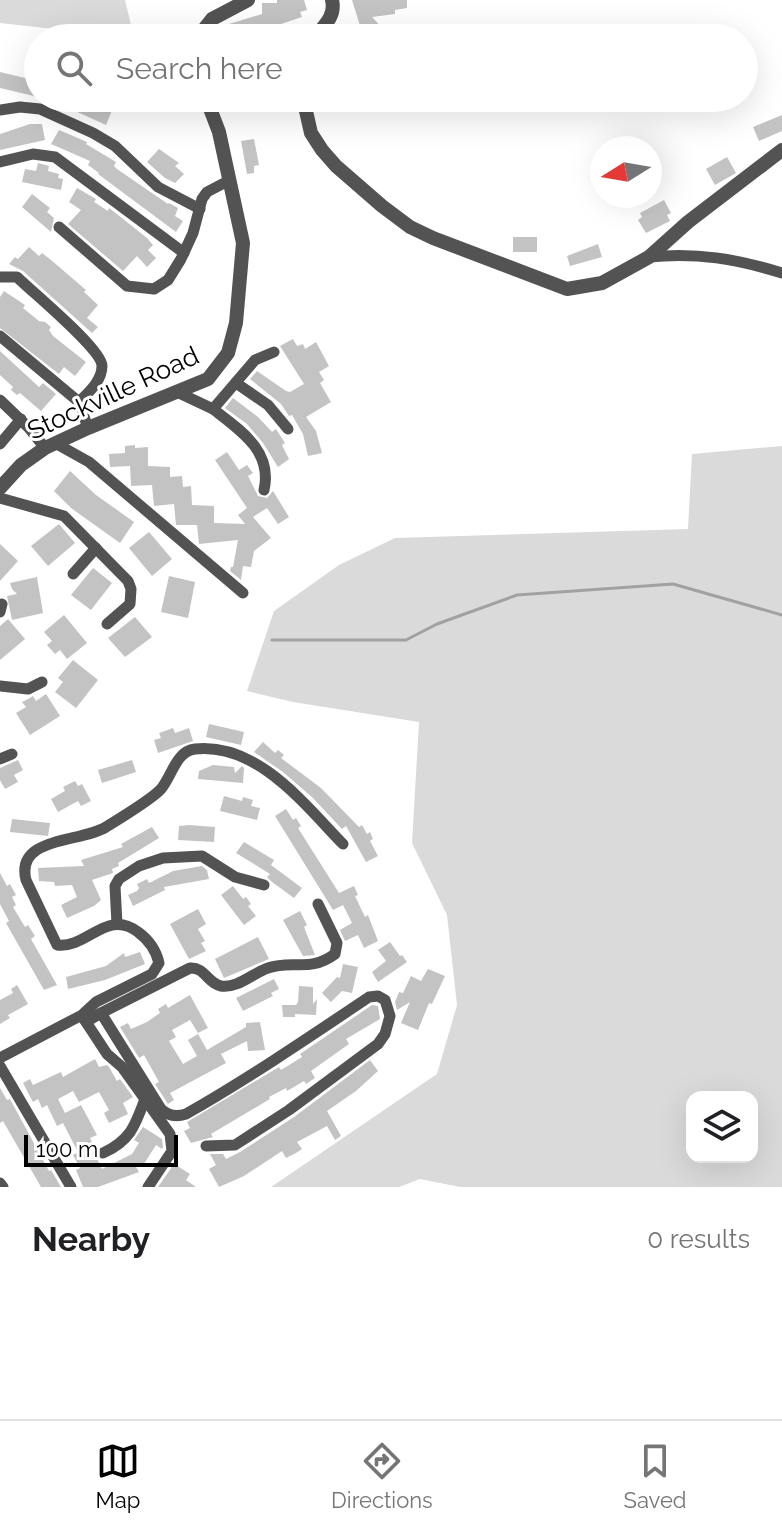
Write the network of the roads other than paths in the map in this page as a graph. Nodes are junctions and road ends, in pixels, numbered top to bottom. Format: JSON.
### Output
{"nodes":[{"id":1,"x":248,"y":0,"type":"edge"},
{"id":2,"x":332,"y":0,"type":"edge"},
{"id":3,"x":208,"y":24,"type":"edge"},
{"id":4,"x":326,"y":24,"type":"edge"},
{"id":5,"x":24,"y":107,"type":"edge"},
{"id":6,"x":0,"y":110,"type":"edge"},
{"id":7,"x":47,"y":112,"type":"edge"},
{"id":8,"x":211,"y":112,"type":"edge"},
{"id":9,"x":306,"y":112,"type":"edge"},
{"id":10,"x":782,"y":150,"type":"edge"},
{"id":11,"x":0,"y":162,"type":"edge"},
{"id":12,"x":228,"y":181,"type":"junction"},
{"id":13,"x":200,"y":209,"type":"junction"},
{"id":14,"x":59,"y":227,"type":"dead end"},
{"id":15,"x":184,"y":253,"type":"junction"},
{"id":16,"x":649,"y":257,"type":"junction"},
{"id":17,"x":782,"y":273,"type":"edge"},
{"id":18,"x":0,"y":277,"type":"edge"},
{"id":19,"x":0,"y":336,"type":"edge"},
{"id":20,"x":274,"y":352,"type":"dead end"},
{"id":21,"x":236,"y":383,"type":"junction"},
{"id":22,"x":177,"y":392,"type":"junction"},
{"id":23,"x":0,"y":400,"type":"edge"},
{"id":24,"x":79,"y":402,"type":"junction"},
{"id":25,"x":213,"y":409,"type":"junction"},
{"id":26,"x":21,"y":419,"type":"junction"},
{"id":27,"x":88,"y":428,"type":"junction"},
{"id":28,"x":288,"y":429,"type":"dead end"},
{"id":29,"x":0,"y":444,"type":"edge"},
{"id":30,"x":50,"y":446,"type":"junction"},
{"id":31,"x":0,"y":488,"type":"edge"},
{"id":32,"x":264,"y":490,"type":"dead end"},
{"id":33,"x":0,"y":498,"type":"edge"},
{"id":34,"x":96,"y":548,"type":"junction"},
{"id":35,"x":73,"y":574,"type":"dead end"},
{"id":36,"x":243,"y":593,"type":"dead end"},
{"id":37,"x":107,"y":624,"type":"dead end"},
{"id":38,"x":42,"y":682,"type":"dead end"},
{"id":39,"x":0,"y":686,"type":"edge"},
{"id":40,"x":343,"y":844,"type":"dead end"},
{"id":41,"x":264,"y":885,"type":"dead end"},
{"id":42,"x":318,"y":904,"type":"dead end"},
{"id":43,"x":117,"y":924,"type":"junction"},
{"id":44,"x":101,"y":1013,"type":"junction"},
{"id":45,"x":84,"y":1019,"type":"junction"},
{"id":46,"x":0,"y":1058,"type":"edge"},
{"id":47,"x":0,"y":1066,"type":"edge"},
{"id":48,"x":145,"y":1099,"type":"junction"},
{"id":49,"x":206,"y":1146,"type":"dead end"},
{"id":50,"x":103,"y":1153,"type":"dead end"},
{"id":51,"x":71,"y":1187,"type":"edge"},
{"id":52,"x":148,"y":1187,"type":"edge"}],
"edges":[{"from":1,"to":3,"type":"street"},
{"from":2,"to":4,"type":"street"},
{"from":5,"to":6,"type":"street"},
{"from":7,"to":13,"type":"street"},
{"from":8,"to":12,"type":"street","name":"Stockville Road"},
{"from":9,"to":16,"type":"street"},
{"from":10,"to":16,"type":"street"},
{"from":11,"to":15,"type":"street"},
{"from":12,"to":13,"type":"street"},
{"from":12,"to":22,"type":"street","name":"Stockville Road"},
{"from":13,"to":15,"type":"street"},
{"from":14,"to":15,"type":"street"},
{"from":16,"to":17,"type":"street"},
{"from":18,"to":24,"type":"street"},
{"from":19,"to":24,"type":"street"},
{"from":20,"to":21,"type":"street"},
{"from":21,"to":25,"type":"street"},
{"from":21,"to":28,"type":"street"},
{"from":22,"to":25,"type":"street"},
{"from":22,"to":27,"type":"street","name":"Stockville Road"},
{"from":23,"to":26,"type":"street"},
{"from":24,"to":27,"type":"street"},
{"from":25,"to":32,"type":"street"},
{"from":26,"to":29,"type":"street"},
{"from":26,"to":30,"type":"street"},
{"from":27,"to":30,"type":"street","name":"Stockville Road"},
{"from":30,"to":31,"type":"street","name":"Stockville Road"},
{"from":30,"to":36,"type":"street"},
{"from":33,"to":34,"type":"street"},
{"from":34,"to":35,"type":"street"},
{"from":34,"to":37,"type":"street"},
{"from":38,"to":39,"type":"street"},
{"from":40,"to":43,"type":"street"},
{"from":41,"to":43,"type":"street"},
{"from":42,"to":44,"type":"street"},
{"from":43,"to":45,"type":"street"},
{"from":44,"to":45,"type":"street"},
{"from":44,"to":49,"type":"street"},
{"from":45,"to":46,"type":"street"},
{"from":45,"to":48,"type":"street"},
{"from":47,"to":51,"type":"street"},
{"from":48,"to":50,"type":"street"},
{"from":48,"to":52,"type":"street"}]}
